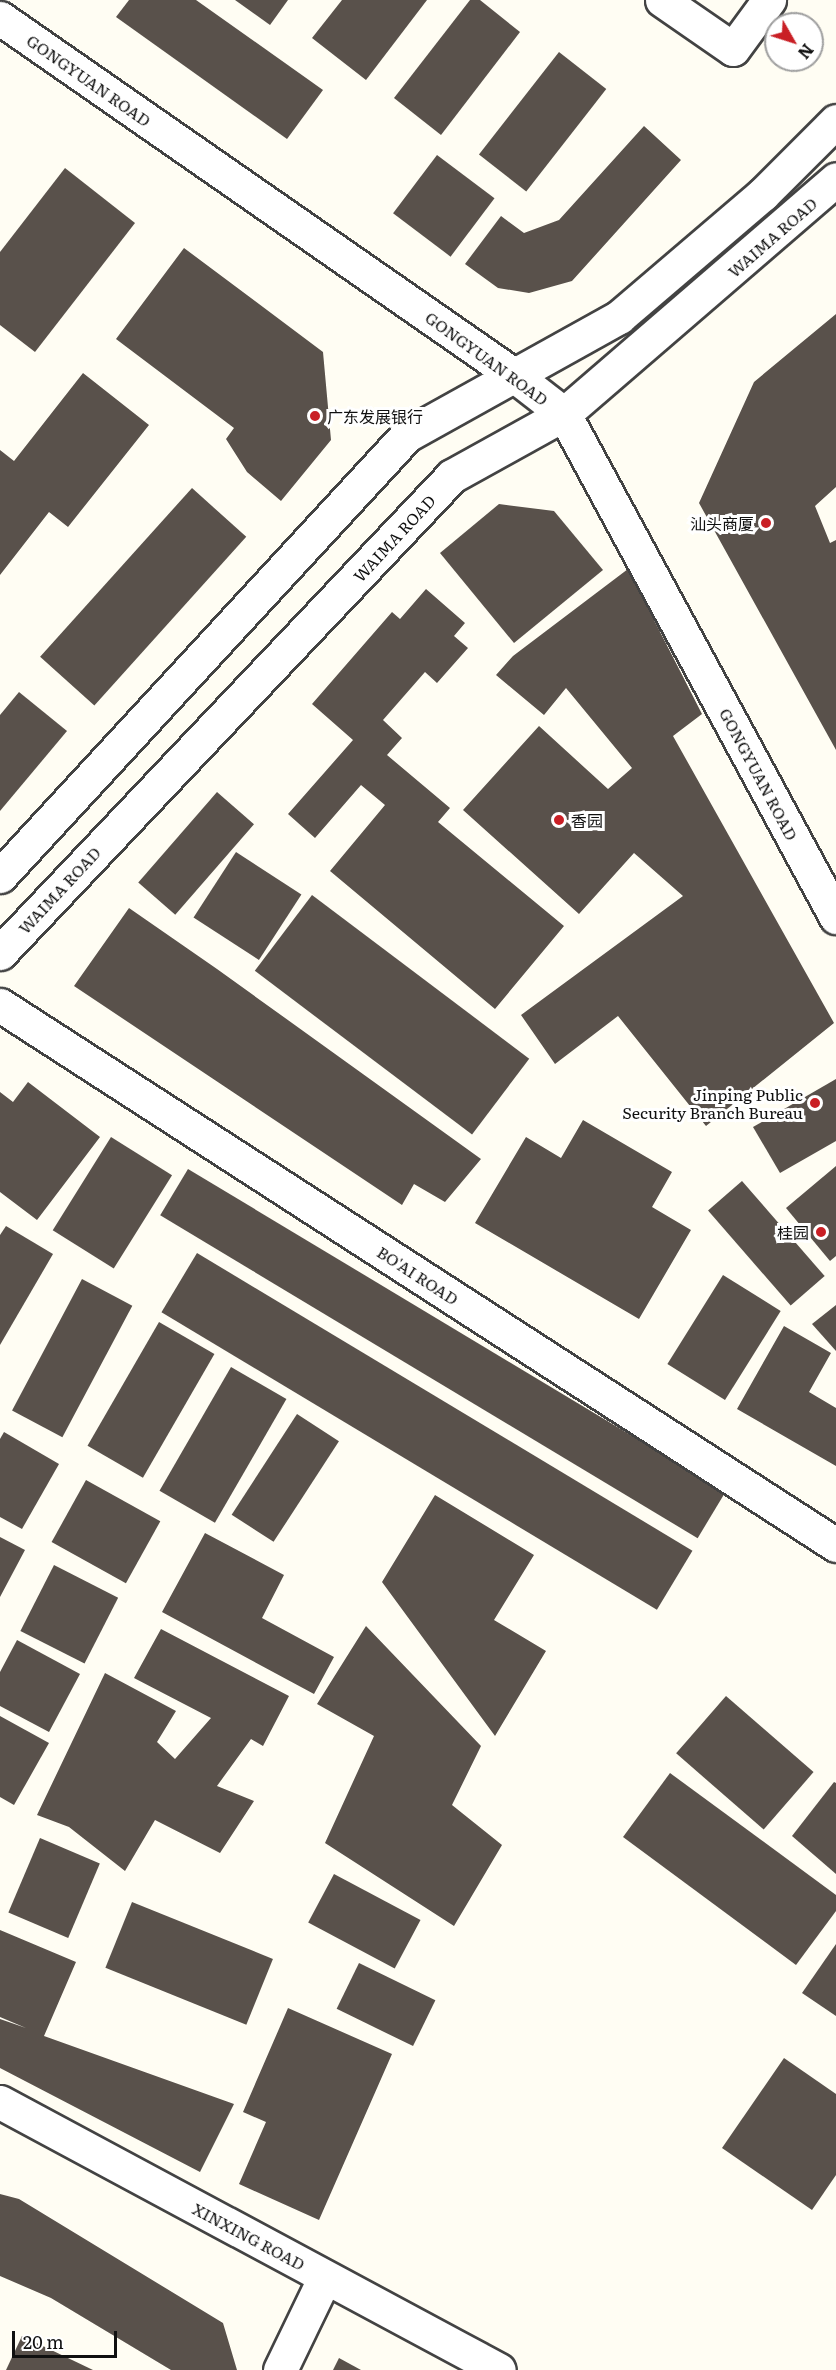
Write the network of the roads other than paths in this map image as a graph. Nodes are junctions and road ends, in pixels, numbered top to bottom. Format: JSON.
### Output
{"nodes":[{"id":1,"x":662,"y":0,"type":"edge"},
{"id":2,"x":769,"y":0,"type":"edge"},
{"id":3,"x":0,"y":18,"type":"edge"},
{"id":4,"x":836,"y":121,"type":"edge"},
{"id":5,"x":831,"y":190,"type":"edge"},
{"id":6,"x":515,"y":376,"type":"junction"},
{"id":7,"x":564,"y":414,"type":"junction"},
{"id":8,"x":0,"y":876,"type":"edge"},
{"id":9,"x":836,"y":917,"type":"edge"},
{"id":10,"x":0,"y":953,"type":"edge"},
{"id":11,"x":0,"y":1005,"type":"edge"},
{"id":12,"x":836,"y":1545,"type":"edge"},
{"id":13,"x":0,"y":2102,"type":"edge"},
{"id":14,"x":325,"y":2277,"type":"junction"},
{"id":15,"x":280,"y":2370,"type":"edge"},
{"id":16,"x":499,"y":2370,"type":"edge"}],
"edges":[{"from":1,"to":2,"type":"street"},
{"from":3,"to":6,"type":"street","name":"GONGYUAN ROAD"},
{"from":4,"to":6,"type":"street"},
{"from":5,"to":7,"type":"street","name":"WAIMA ROAD"},
{"from":6,"to":7,"type":"street","name":"GONGYUAN ROAD"},
{"from":6,"to":8,"type":"street"},
{"from":7,"to":9,"type":"street","name":"GONGYUAN ROAD"},
{"from":7,"to":10,"type":"street","name":"WAIMA ROAD"},
{"from":11,"to":12,"type":"street","name":"BO'AI ROAD"},
{"from":13,"to":14,"type":"street","name":"XINXING ROAD"},
{"from":14,"to":15,"type":"street"},
{"from":14,"to":16,"type":"street","name":"XINXING ROAD"}]}
